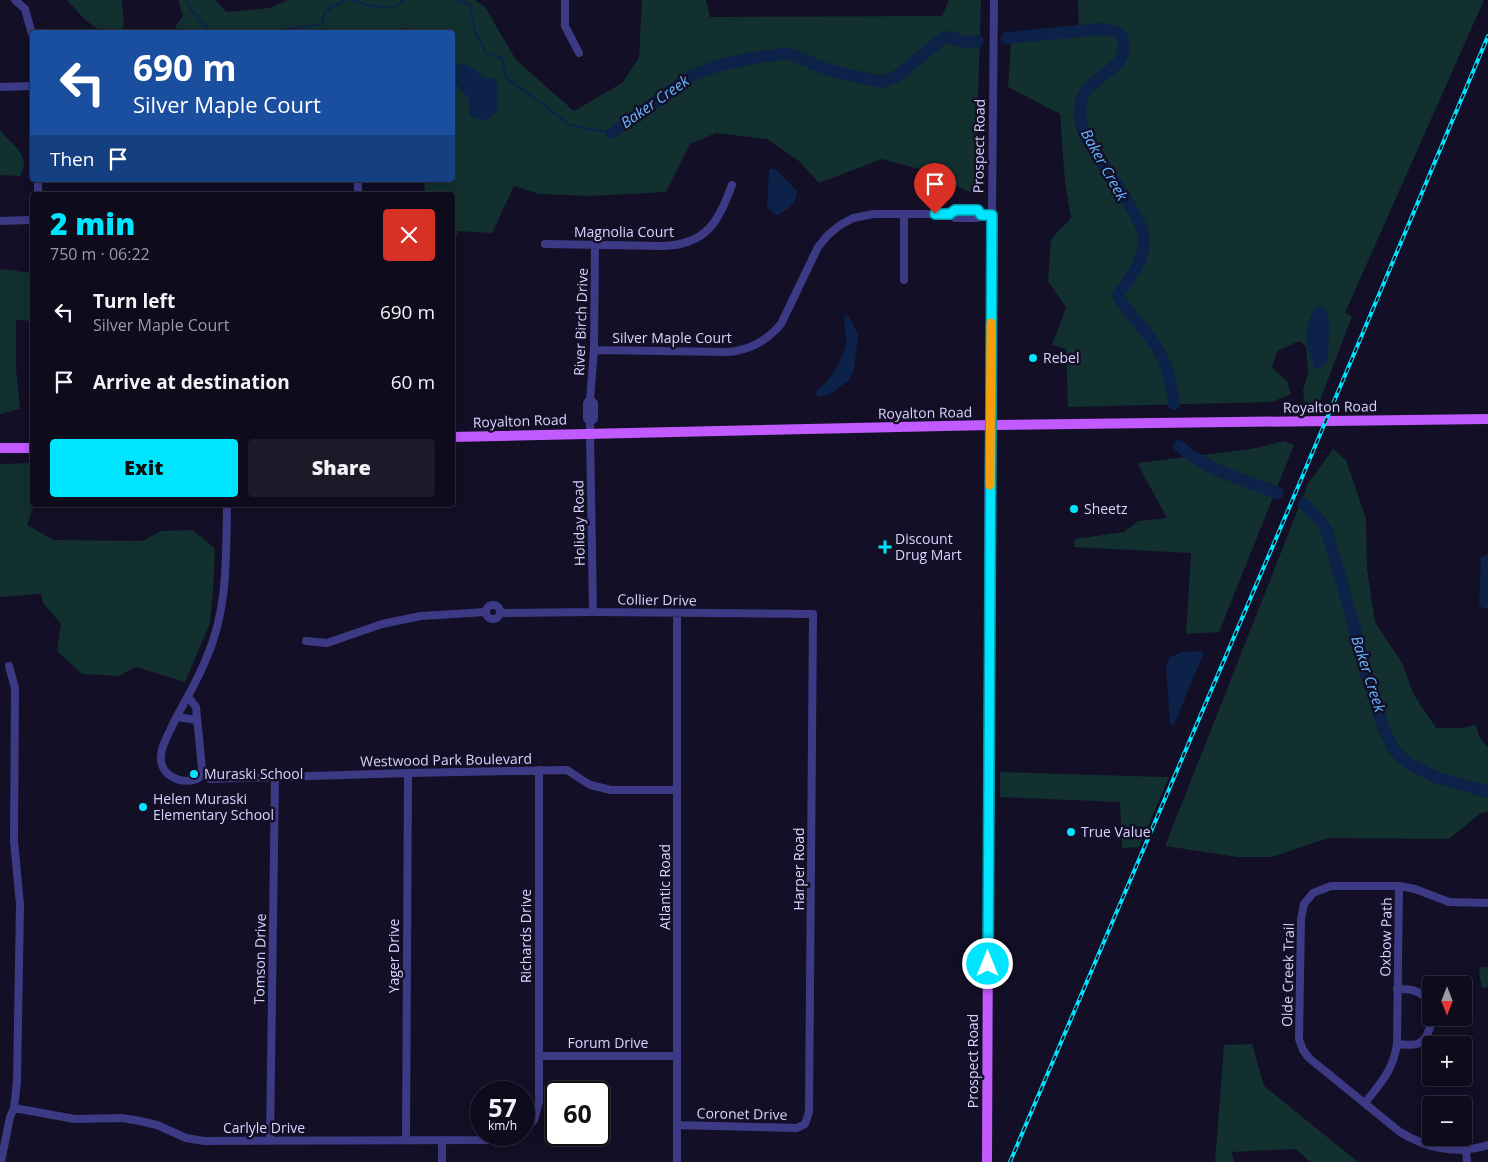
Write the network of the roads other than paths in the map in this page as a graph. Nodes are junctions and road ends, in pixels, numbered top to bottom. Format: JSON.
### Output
{"nodes":[{"id":1,"x":15,"y":0,"type":"edge"},
{"id":2,"x":565,"y":0,"type":"edge"},
{"id":3,"x":994,"y":0,"type":"edge"},
{"id":4,"x":31,"y":30,"type":"edge"},
{"id":5,"x":579,"y":53,"type":"dead end"},
{"id":6,"x":30,"y":86,"type":"edge"},
{"id":7,"x":0,"y":87,"type":"edge"},
{"id":8,"x":732,"y":185,"type":"dead end"},
{"id":9,"x":904,"y":214,"type":"junction"},
{"id":10,"x":992,"y":215,"type":"junction"},
{"id":11,"x":30,"y":220,"type":"edge"},
{"id":12,"x":0,"y":221,"type":"edge"},
{"id":13,"x":544,"y":244,"type":"dead end"},
{"id":14,"x":595,"y":245,"type":"junction"},
{"id":15,"x":904,"y":280,"type":"dead end"},
{"id":16,"x":594,"y":350,"type":"junction"},
{"id":17,"x":1488,"y":419,"type":"edge"},
{"id":18,"x":990,"y":425,"type":"junction"},
{"id":19,"x":590,"y":433,"type":"junction"},
{"id":20,"x":455,"y":437,"type":"edge"},
{"id":21,"x":0,"y":448,"type":"edge"},
{"id":22,"x":30,"y":448,"type":"edge"},
{"id":23,"x":227,"y":507,"type":"edge"},
{"id":24,"x":593,"y":612,"type":"junction"},
{"id":25,"x":677,"y":613,"type":"junction"},
{"id":26,"x":813,"y":614,"type":"joint"},
{"id":27,"x":306,"y":641,"type":"dead end"},
{"id":28,"x":8,"y":666,"type":"dead end"},
{"id":29,"x":188,"y":697,"type":"junction"},
{"id":30,"x":177,"y":717,"type":"junction"},
{"id":31,"x":197,"y":720,"type":"junction"},
{"id":32,"x":539,"y":770,"type":"junction"},
{"id":33,"x":408,"y":773,"type":"junction"},
{"id":34,"x":275,"y":778,"type":"junction"},
{"id":35,"x":210,"y":780,"type":"dead end"},
{"id":36,"x":677,"y":790,"type":"junction"},
{"id":37,"x":1399,"y":886,"type":"junction"},
{"id":38,"x":1488,"y":902,"type":"edge"},
{"id":39,"x":1398,"y":989,"type":"junction"},
{"id":40,"x":1397,"y":1044,"type":"junction"},
{"id":41,"x":539,"y":1056,"type":"junction"},
{"id":42,"x":677,"y":1056,"type":"junction"},
{"id":43,"x":1365,"y":1103,"type":"junction"},
{"id":44,"x":14,"y":1108,"type":"junction"},
{"id":45,"x":535,"y":1116,"type":"edge"},
{"id":46,"x":805,"y":1124,"type":"joint"},
{"id":47,"x":677,"y":1125,"type":"junction"},
{"id":48,"x":270,"y":1140,"type":"junction"},
{"id":49,"x":406,"y":1140,"type":"junction"},
{"id":50,"x":442,"y":1140,"type":"junction"},
{"id":51,"x":470,"y":1140,"type":"edge"},
{"id":52,"x":1488,"y":1145,"type":"edge"},
{"id":53,"x":1466,"y":1150,"type":"junction"},
{"id":54,"x":1,"y":1162,"type":"edge"},
{"id":55,"x":442,"y":1162,"type":"edge"},
{"id":56,"x":677,"y":1162,"type":"edge"},
{"id":57,"x":987,"y":1162,"type":"edge"},
{"id":58,"x":1467,"y":1162,"type":"edge"}],
"edges":[{"from":1,"to":4,"type":"street"},
{"from":2,"to":5,"type":"street"},
{"from":3,"to":10,"type":"street","name":"Prospect Road"},
{"from":6,"to":7,"type":"street"},
{"from":8,"to":14,"type":"street","name":"Magnolia Court"},
{"from":9,"to":10,"type":"street","name":"Silver Maple Court"},
{"from":9,"to":15,"type":"street"},
{"from":9,"to":16,"type":"street","name":"Silver Maple Court"},
{"from":10,"to":18,"type":"street","name":"Prospect Road"},
{"from":11,"to":12,"type":"street"},
{"from":13,"to":14,"type":"street","name":"Magnolia Court"},
{"from":14,"to":16,"type":"street","name":"River Birch Drive"},
{"from":16,"to":19,"type":"street","name":"River Birch Drive"},
{"from":17,"to":18,"type":"main road","name":"Royalton Road"},
{"from":18,"to":19,"type":"main road","name":"Royalton Road"},
{"from":18,"to":57,"type":"main road","name":"Prospect Road"},
{"from":19,"to":20,"type":"main road","name":"Royalton Road"},
{"from":19,"to":24,"type":"street","name":"Holiday Road"},
{"from":21,"to":22,"type":"main road"},
{"from":23,"to":29,"type":"street"},
{"from":24,"to":25,"type":"street","name":"Collier Drive"},
{"from":24,"to":27,"type":"street","name":"Collier Drive"},
{"from":25,"to":26,"type":"street","name":"Collier Drive"},
{"from":25,"to":36,"type":"street","name":"Atlantic Road"},
{"from":26,"to":46,"type":"street","name":"Harper Road"},
{"from":28,"to":44,"type":"street"},
{"from":29,"to":30,"type":"street"},
{"from":29,"to":31,"type":"street"},
{"from":30,"to":31,"type":"street"},
{"from":30,"to":31,"type":"street"},
{"from":32,"to":33,"type":"street","name":"Westwood Park Boulevard"},
{"from":32,"to":36,"type":"street","name":"Westwood Park Boulevard"},
{"from":32,"to":41,"type":"street","name":"Richards Drive"},
{"from":33,"to":34,"type":"street","name":"Westwood Park Boulevard"},
{"from":33,"to":49,"type":"street","name":"Yager Drive"},
{"from":34,"to":35,"type":"street","name":"Westwood Park Boulevard"},
{"from":34,"to":48,"type":"street","name":"Tomson Drive"},
{"from":36,"to":42,"type":"street","name":"Atlantic Road"},
{"from":37,"to":38,"type":"street","name":"Olde Creek Trail"},
{"from":37,"to":39,"type":"street","name":"Oxbow Path"},
{"from":37,"to":43,"type":"street","name":"Olde Creek Trail"},
{"from":39,"to":40,"type":"street","name":"Oxbow Path"},
{"from":39,"to":40,"type":"street","name":"Oxbow Path"},
{"from":40,"to":43,"type":"street","name":"Oxbow Path"},
{"from":41,"to":42,"type":"street","name":"Forum Drive"},
{"from":41,"to":45,"type":"street","name":"Richards Drive"},
{"from":42,"to":47,"type":"street","name":"Atlantic Road"},
{"from":43,"to":53,"type":"street","name":"Olde Creek Trail"},
{"from":44,"to":48,"type":"street","name":"Carlyle Drive"},
{"from":44,"to":54,"type":"street"},
{"from":46,"to":47,"type":"street","name":"Coronet Drive"},
{"from":47,"to":56,"type":"street","name":"Atlantic Road"},
{"from":48,"to":49,"type":"street","name":"Carlyle Drive"},
{"from":49,"to":50,"type":"street","name":"Carlyle Drive"},
{"from":50,"to":51,"type":"street","name":"Carlyle Drive"},
{"from":50,"to":55,"type":"street"},
{"from":52,"to":53,"type":"street","name":"Olde Creek Trail"},
{"from":53,"to":58,"type":"street"}]}
